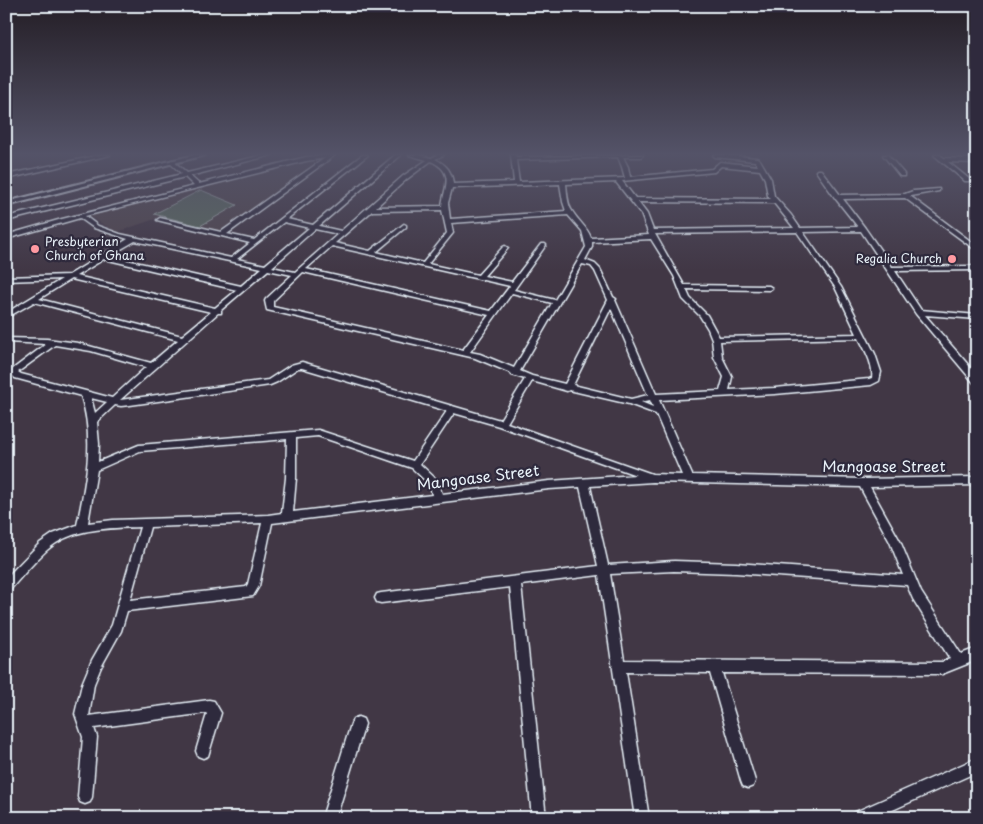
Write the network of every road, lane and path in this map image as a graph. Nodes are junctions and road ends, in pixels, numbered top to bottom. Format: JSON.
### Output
{"nodes":[{"id":1,"x":48,"y":193,"type":"edge"},
{"id":2,"x":107,"y":193,"type":"edge"},
{"id":3,"x":169,"y":193,"type":"edge"},
{"id":4,"x":278,"y":193,"type":"edge"},
{"id":5,"x":316,"y":193,"type":"edge"},
{"id":6,"x":353,"y":193,"type":"edge"},
{"id":7,"x":388,"y":193,"type":"edge"},
{"id":8,"x":447,"y":193,"type":"edge"},
{"id":9,"x":566,"y":193,"type":"edge"},
{"id":10,"x":629,"y":193,"type":"edge"},
{"id":11,"x":770,"y":193,"type":"edge"},
{"id":12,"x":835,"y":193,"type":"edge"},
{"id":13,"x":912,"y":193,"type":"edge"},
{"id":14,"x":906,"y":196,"type":"junction"},
{"id":15,"x":837,"y":197,"type":"junction"},
{"id":16,"x":634,"y":200,"type":"junction"},
{"id":17,"x":775,"y":201,"type":"junction"},
{"id":18,"x":6,"y":204,"type":"edge"},
{"id":19,"x":444,"y":208,"type":"junction"},
{"id":20,"x":370,"y":209,"type":"junction"},
{"id":21,"x":570,"y":213,"type":"junction"},
{"id":22,"x":81,"y":216,"type":"junction"},
{"id":23,"x":6,"y":219,"type":"edge"},
{"id":24,"x":160,"y":220,"type":"dead end"},
{"id":25,"x":282,"y":220,"type":"junction"},
{"id":26,"x":449,"y":221,"type":"junction"},
{"id":27,"x":315,"y":226,"type":"junction"},
{"id":28,"x":404,"y":226,"type":"dead end"},
{"id":29,"x":863,"y":229,"type":"junction"},
{"id":30,"x":800,"y":231,"type":"junction"},
{"id":31,"x":341,"y":233,"type":"junction"},
{"id":32,"x":222,"y":234,"type":"junction"},
{"id":33,"x":653,"y":235,"type":"junction"},
{"id":34,"x":6,"y":237,"type":"edge"},
{"id":35,"x":133,"y":239,"type":"junction"},
{"id":36,"x":588,"y":240,"type":"junction"},
{"id":37,"x":255,"y":242,"type":"junction"},
{"id":38,"x":330,"y":244,"type":"junction"},
{"id":39,"x":543,"y":245,"type":"dead end"},
{"id":40,"x":975,"y":247,"type":"edge"},
{"id":41,"x":505,"y":248,"type":"dead end"},
{"id":42,"x":372,"y":253,"type":"junction"},
{"id":43,"x":103,"y":257,"type":"junction"},
{"id":44,"x":232,"y":260,"type":"junction"},
{"id":45,"x":580,"y":261,"type":"junction"},
{"id":46,"x":424,"y":264,"type":"junction"},
{"id":47,"x":266,"y":268,"type":"junction"},
{"id":48,"x":977,"y":268,"type":"edge"},
{"id":49,"x":891,"y":270,"type":"junction"},
{"id":50,"x":298,"y":272,"type":"junction"},
{"id":51,"x":70,"y":277,"type":"junction"},
{"id":52,"x":480,"y":277,"type":"junction"},
{"id":53,"x":6,"y":279,"type":"edge"},
{"id":54,"x":682,"y":287,"type":"junction"},
{"id":55,"x":513,"y":288,"type":"junction"},
{"id":56,"x":769,"y":288,"type":"dead end"},
{"id":57,"x":243,"y":289,"type":"junction"},
{"id":58,"x":35,"y":300,"type":"junction"},
{"id":59,"x":612,"y":300,"type":"junction"},
{"id":60,"x":556,"y":302,"type":"junction"},
{"id":61,"x":218,"y":311,"type":"junction"},
{"id":62,"x":919,"y":312,"type":"junction"},
{"id":63,"x":493,"y":314,"type":"junction"},
{"id":64,"x":6,"y":316,"type":"edge"},
{"id":65,"x":977,"y":316,"type":"edge"},
{"id":66,"x":862,"y":336,"type":"junction"},
{"id":67,"x":185,"y":339,"type":"junction"},
{"id":68,"x":716,"y":339,"type":"junction"},
{"id":69,"x":6,"y":340,"type":"edge"},
{"id":70,"x":53,"y":342,"type":"junction"},
{"id":71,"x":465,"y":353,"type":"junction"},
{"id":72,"x":152,"y":366,"type":"junction"},
{"id":73,"x":515,"y":373,"type":"junction"},
{"id":74,"x":975,"y":377,"type":"edge"},
{"id":75,"x":530,"y":378,"type":"junction"},
{"id":76,"x":567,"y":388,"type":"junction"},
{"id":77,"x":724,"y":393,"type":"junction"},
{"id":78,"x":85,"y":394,"type":"junction"},
{"id":79,"x":652,"y":397,"type":"junction"},
{"id":80,"x":114,"y":401,"type":"junction"},
{"id":81,"x":631,"y":402,"type":"junction"},
{"id":82,"x":452,"y":410,"type":"junction"},
{"id":83,"x":659,"y":412,"type":"junction"},
{"id":84,"x":92,"y":421,"type":"junction"},
{"id":85,"x":502,"y":424,"type":"junction"},
{"id":86,"x":292,"y":435,"type":"junction"},
{"id":87,"x":415,"y":465,"type":"junction"},
{"id":88,"x":93,"y":468,"type":"junction"},
{"id":89,"x":688,"y":477,"type":"junction"},
{"id":90,"x":653,"y":478,"type":"junction"},
{"id":91,"x":977,"y":481,"type":"edge"},
{"id":92,"x":584,"y":483,"type":"junction"},
{"id":93,"x":863,"y":483,"type":"junction"},
{"id":94,"x":438,"y":499,"type":"junction"},
{"id":95,"x":287,"y":516,"type":"junction"},
{"id":96,"x":268,"y":519,"type":"junction"},
{"id":97,"x":146,"y":523,"type":"junction"},
{"id":98,"x":82,"y":528,"type":"junction"},
{"id":99,"x":604,"y":570,"type":"junction"},
{"id":100,"x":910,"y":580,"type":"junction"},
{"id":101,"x":515,"y":582,"type":"junction"},
{"id":102,"x":6,"y":586,"type":"edge"},
{"id":103,"x":381,"y":598,"type":"dead end"},
{"id":104,"x":122,"y":606,"type":"junction"},
{"id":105,"x":977,"y":654,"type":"edge"},
{"id":106,"x":959,"y":662,"type":"junction"},
{"id":107,"x":619,"y":666,"type":"junction"},
{"id":108,"x":714,"y":666,"type":"junction"},
{"id":109,"x":85,"y":723,"type":"junction"},
{"id":110,"x":358,"y":724,"type":"dead end"},
{"id":111,"x":203,"y":750,"type":"dead end"},
{"id":112,"x":977,"y":765,"type":"edge"},
{"id":113,"x":748,"y":781,"type":"dead end"},
{"id":114,"x":85,"y":797,"type":"dead end"},
{"id":115,"x":329,"y":818,"type":"edge"},
{"id":116,"x":539,"y":818,"type":"edge"},
{"id":117,"x":642,"y":818,"type":"edge"},
{"id":118,"x":858,"y":818,"type":"edge"}],
"edges":[{"from":1,"to":18,"type":"street"},
{"from":2,"to":23,"type":"street"},
{"from":3,"to":22,"type":"street"},
{"from":4,"to":32,"type":"street"},
{"from":5,"to":25,"type":"street"},
{"from":6,"to":27,"type":"street"},
{"from":7,"to":20,"type":"street"},
{"from":8,"to":19,"type":"street"},
{"from":9,"to":21,"type":"street"},
{"from":10,"to":16,"type":"street"},
{"from":11,"to":17,"type":"street"},
{"from":12,"to":15,"type":"street"},
{"from":13,"to":14,"type":"street"},
{"from":14,"to":15,"type":"street"},
{"from":14,"to":40,"type":"street"},
{"from":15,"to":29,"type":"street"},
{"from":16,"to":17,"type":"street"},
{"from":16,"to":33,"type":"street"},
{"from":17,"to":30,"type":"street"},
{"from":19,"to":20,"type":"street"},
{"from":19,"to":26,"type":"street"},
{"from":20,"to":31,"type":"street"},
{"from":21,"to":26,"type":"street"},
{"from":21,"to":36,"type":"street"},
{"from":22,"to":34,"type":"street"},
{"from":22,"to":35,"type":"street"},
{"from":24,"to":32,"type":"street"},
{"from":25,"to":27,"type":"street"},
{"from":25,"to":37,"type":"street"},
{"from":26,"to":46,"type":"street"},
{"from":27,"to":31,"type":"street"},
{"from":27,"to":47,"type":"street"},
{"from":28,"to":42,"type":"street"},
{"from":29,"to":30,"type":"street"},
{"from":29,"to":49,"type":"street"},
{"from":30,"to":33,"type":"street"},
{"from":30,"to":66,"type":"street"},
{"from":31,"to":38,"type":"street"},
{"from":32,"to":37,"type":"street"},
{"from":33,"to":36,"type":"street"},
{"from":33,"to":54,"type":"street"},
{"from":35,"to":43,"type":"street"},
{"from":35,"to":44,"type":"street"},
{"from":36,"to":45,"type":"street"},
{"from":37,"to":44,"type":"street"},
{"from":38,"to":42,"type":"street"},
{"from":38,"to":50,"type":"street"},
{"from":39,"to":55,"type":"street"},
{"from":41,"to":52,"type":"street"},
{"from":42,"to":46,"type":"street"},
{"from":43,"to":51,"type":"street"},
{"from":43,"to":57,"type":"street"},
{"from":44,"to":47,"type":"street"},
{"from":45,"to":59,"type":"street"},
{"from":45,"to":60,"type":"street"},
{"from":46,"to":52,"type":"street"},
{"from":47,"to":50,"type":"street"},
{"from":47,"to":57,"type":"street"},
{"from":48,"to":49,"type":"street"},
{"from":49,"to":62,"type":"street"},
{"from":50,"to":63,"type":"street"},
{"from":50,"to":71,"type":"street"},
{"from":51,"to":53,"type":"street"},
{"from":51,"to":58,"type":"street"},
{"from":51,"to":61,"type":"street"},
{"from":52,"to":55,"type":"street"},
{"from":54,"to":56,"type":"street"},
{"from":54,"to":68,"type":"street"},
{"from":55,"to":60,"type":"street"},
{"from":55,"to":63,"type":"street"},
{"from":57,"to":61,"type":"street"},
{"from":58,"to":64,"type":"street"},
{"from":58,"to":67,"type":"street"},
{"from":59,"to":76,"type":"street"},
{"from":59,"to":79,"type":"street"},
{"from":60,"to":73,"type":"street"},
{"from":61,"to":67,"type":"street"},
{"from":62,"to":65,"type":"street"},
{"from":62,"to":74,"type":"street"},
{"from":63,"to":71,"type":"street"},
{"from":66,"to":68,"type":"street"},
{"from":66,"to":77,"type":"street"},
{"from":67,"to":72,"type":"street"},
{"from":68,"to":77,"type":"street"},
{"from":69,"to":70,"type":"street"},
{"from":70,"to":72,"type":"street"},
{"from":70,"to":78,"type":"street"},
{"from":71,"to":73,"type":"street"},
{"from":72,"to":80,"type":"street"},
{"from":73,"to":75,"type":"street"},
{"from":75,"to":76,"type":"street"},
{"from":75,"to":85,"type":"street"},
{"from":76,"to":81,"type":"street"},
{"from":77,"to":79,"type":"street"},
{"from":78,"to":80,"type":"street"},
{"from":78,"to":84,"type":"street"},
{"from":79,"to":81,"type":"street"},
{"from":79,"to":83,"type":"street"},
{"from":80,"to":82,"type":"street"},
{"from":80,"to":84,"type":"street"},
{"from":81,"to":83,"type":"street"},
{"from":82,"to":85,"type":"street"},
{"from":82,"to":87,"type":"street"},
{"from":83,"to":89,"type":"street"},
{"from":84,"to":88,"type":"street"},
{"from":85,"to":90,"type":"street"},
{"from":86,"to":87,"type":"street"},
{"from":86,"to":88,"type":"street"},
{"from":86,"to":95,"type":"street"},
{"from":87,"to":94,"type":"street"},
{"from":88,"to":98,"type":"street"},
{"from":89,"to":90,"type":"street","name":"Mangoase Street"},
{"from":89,"to":93,"type":"street","name":"Mangoase Street"},
{"from":90,"to":92,"type":"street","name":"Mangoase Street"},
{"from":91,"to":93,"type":"street","name":"Mangoase Street"},
{"from":92,"to":94,"type":"street","name":"Mangoase Street"},
{"from":92,"to":99,"type":"street"},
{"from":93,"to":100,"type":"street"},
{"from":94,"to":95,"type":"street","name":"Mangoase Street"},
{"from":95,"to":96,"type":"street","name":"Mangoase Street"},
{"from":96,"to":97,"type":"street","name":"Mangoase Street"},
{"from":96,"to":104,"type":"street"},
{"from":97,"to":98,"type":"street","name":"Mangoase Street"},
{"from":97,"to":104,"type":"street"},
{"from":98,"to":102,"type":"street","name":"Mangoase Street"},
{"from":99,"to":100,"type":"street"},
{"from":99,"to":101,"type":"street"},
{"from":99,"to":107,"type":"street"},
{"from":100,"to":106,"type":"street"},
{"from":101,"to":103,"type":"street"},
{"from":101,"to":116,"type":"street"},
{"from":104,"to":109,"type":"street"},
{"from":105,"to":106,"type":"street"},
{"from":106,"to":108,"type":"street"},
{"from":107,"to":108,"type":"street"},
{"from":107,"to":117,"type":"street"},
{"from":108,"to":113,"type":"street"},
{"from":109,"to":111,"type":"street"},
{"from":109,"to":114,"type":"street"},
{"from":110,"to":115,"type":"street"},
{"from":112,"to":118,"type":"street"}]}
